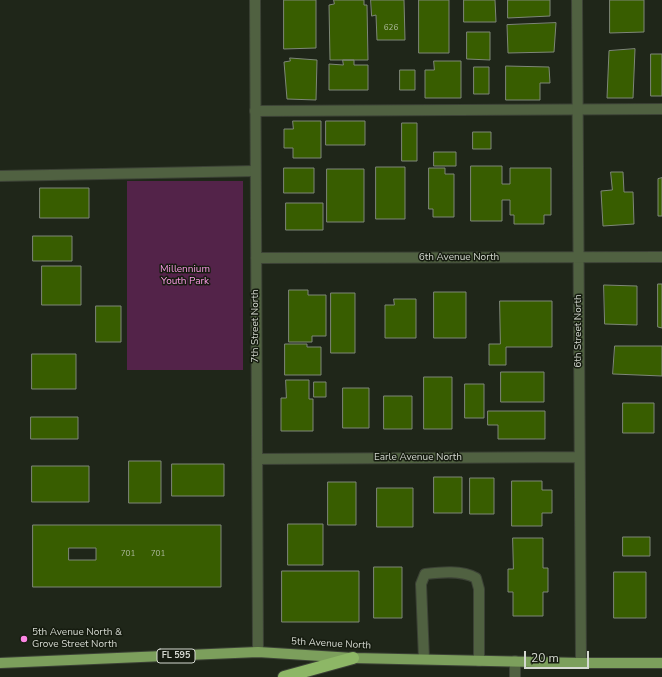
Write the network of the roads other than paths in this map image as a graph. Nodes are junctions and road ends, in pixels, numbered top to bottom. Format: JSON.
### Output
{"nodes":[{"id":1,"x":255,"y":0,"type":"edge"},
{"id":2,"x":577,"y":0,"type":"edge"},
{"id":3,"x":662,"y":109,"type":"edge"},
{"id":4,"x":578,"y":110,"type":"junction"},
{"id":5,"x":255,"y":111,"type":"junction"},
{"id":6,"x":256,"y":171,"type":"junction"},
{"id":7,"x":0,"y":176,"type":"edge"},
{"id":8,"x":578,"y":257,"type":"junction"},
{"id":9,"x":662,"y":257,"type":"edge"},
{"id":10,"x":256,"y":258,"type":"junction"},
{"id":11,"x":579,"y":457,"type":"junction"},
{"id":12,"x":257,"y":459,"type":"junction"},
{"id":13,"x":258,"y":652,"type":"junction"},
{"id":14,"x":352,"y":658,"type":"junction"},
{"id":15,"x":424,"y":659,"type":"junction"},
{"id":16,"x":479,"y":660,"type":"junction"},
{"id":17,"x":515,"y":661,"type":"junction"},
{"id":18,"x":662,"y":662,"type":"edge"},
{"id":19,"x":0,"y":663,"type":"edge"},
{"id":20,"x":581,"y":663,"type":"junction"},
{"id":21,"x":284,"y":677,"type":"edge"},
{"id":22,"x":515,"y":677,"type":"edge"}],
"edges":[{"from":1,"to":5,"type":"street","name":"7th Street North"},
{"from":2,"to":4,"type":"street","name":"6th Street North"},
{"from":3,"to":4,"type":"street"},
{"from":4,"to":5,"type":"street"},
{"from":4,"to":8,"type":"street","name":"6th Street North"},
{"from":5,"to":6,"type":"street","name":"7th Street North"},
{"from":6,"to":7,"type":"street"},
{"from":6,"to":10,"type":"street","name":"7th Street North"},
{"from":8,"to":9,"type":"street","name":"6th Avenue North"},
{"from":8,"to":10,"type":"street","name":"6th Avenue North"},
{"from":8,"to":11,"type":"street","name":"6th Street North"},
{"from":10,"to":12,"type":"street","name":"7th Street North"},
{"from":11,"to":12,"type":"street","name":"Earle Avenue North"},
{"from":11,"to":20,"type":"street","name":"6th Street North"},
{"from":12,"to":13,"type":"street","name":"7th Street North"},
{"from":13,"to":14,"type":"main road","name":"5th Avenue North","number":"FL 595"},
{"from":13,"to":19,"type":"main road","name":"5th Avenue North","number":"FL 595"},
{"from":14,"to":15,"type":"main road","name":"5th Avenue North","number":"FL 595"},
{"from":14,"to":21,"type":"highway"},
{"from":15,"to":16,"type":"main road","name":"5th Avenue North","number":"FL 595"},
{"from":15,"to":16,"type":"street"},
{"from":16,"to":17,"type":"main road","name":"5th Avenue North","number":"FL 595"},
{"from":17,"to":20,"type":"main road","name":"5th Avenue North","number":"FL 595"},
{"from":17,"to":22,"type":"street"},
{"from":18,"to":20,"type":"main road","name":"5th Avenue North","number":"FL 595"}]}
